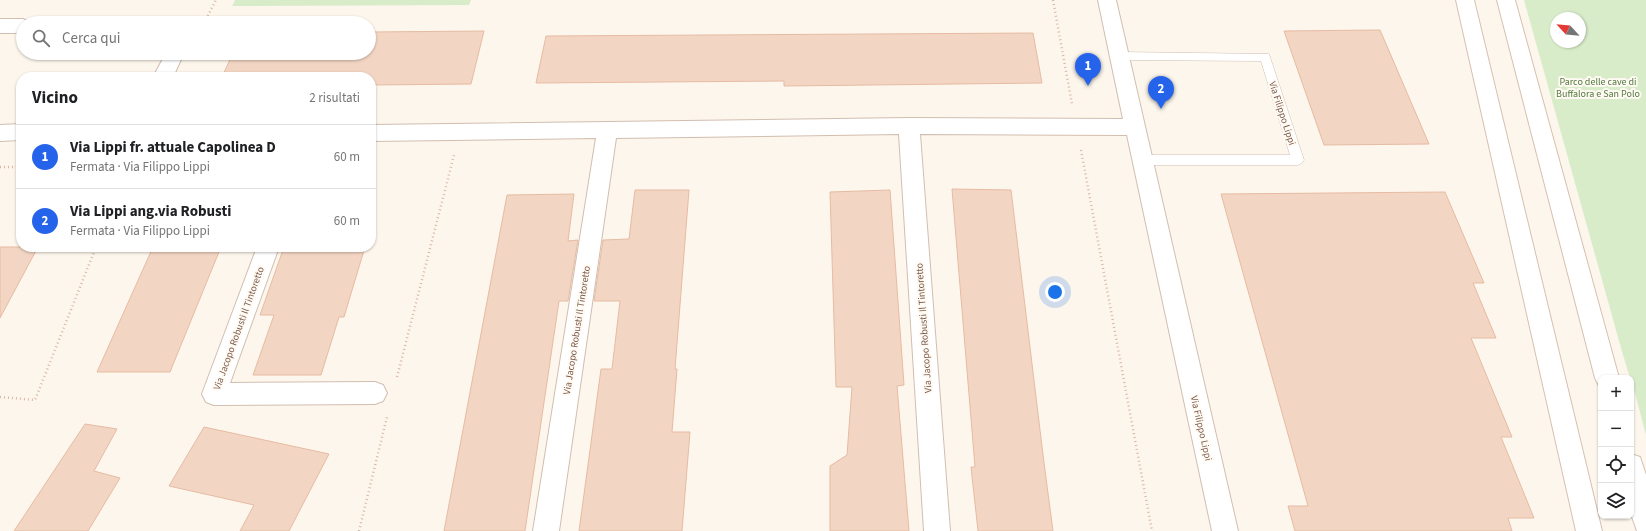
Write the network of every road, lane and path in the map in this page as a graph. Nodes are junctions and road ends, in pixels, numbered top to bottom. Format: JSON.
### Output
{"nodes":[{"id":1,"x":216,"y":0,"type":"edge"},
{"id":2,"x":1053,"y":0,"type":"edge"},
{"id":3,"x":1107,"y":0,"type":"edge"},
{"id":4,"x":1465,"y":0,"type":"edge"},
{"id":5,"x":1506,"y":0,"type":"edge"},
{"id":6,"x":208,"y":16,"type":"edge"},
{"id":7,"x":0,"y":26,"type":"edge"},
{"id":8,"x":16,"y":26,"type":"edge"},
{"id":9,"x":1119,"y":56,"type":"junction"},
{"id":10,"x":172,"y":60,"type":"edge"},
{"id":11,"x":166,"y":72,"type":"edge"},
{"id":12,"x":908,"y":126,"type":"junction"},
{"id":13,"x":1076,"y":127,"type":"junction"},
{"id":14,"x":1135,"y":127,"type":"junction"},
{"id":15,"x":607,"y":130,"type":"junction"},
{"id":16,"x":376,"y":133,"type":"edge"},
{"id":17,"x":454,"y":154,"type":"dead end"},
{"id":18,"x":1142,"y":160,"type":"junction"},
{"id":19,"x":0,"y":167,"type":"edge"},
{"id":20,"x":16,"y":167,"type":"edge"},
{"id":21,"x":94,"y":252,"type":"edge"},
{"id":22,"x":266,"y":252,"type":"edge"},
{"id":23,"x":1607,"y":375,"type":"edge"},
{"id":24,"x":385,"y":389,"type":"joint"},
{"id":25,"x":0,"y":397,"type":"edge"},
{"id":26,"x":388,"y":415,"type":"dead end"},
{"id":27,"x":1634,"y":477,"type":"edge"},
{"id":28,"x":1646,"y":522,"type":"edge"},
{"id":29,"x":359,"y":531,"type":"edge"},
{"id":30,"x":546,"y":531,"type":"edge"},
{"id":31,"x":937,"y":531,"type":"edge"},
{"id":32,"x":1152,"y":531,"type":"edge"},
{"id":33,"x":1225,"y":531,"type":"edge"},
{"id":34,"x":1589,"y":531,"type":"edge"}],
"edges":[{"from":1,"to":6,"type":"path"},
{"from":2,"to":13,"type":"path"},
{"from":3,"to":9,"type":"street","name":"Via Filippo Lippi"},
{"from":4,"to":34,"type":"street"},
{"from":5,"to":23,"type":"street"},
{"from":7,"to":8,"type":"street"},
{"from":9,"to":14,"type":"street","name":"Via Filippo Lippi"},
{"from":9,"to":18,"type":"lane","name":"Via Filippo Lippi"},
{"from":10,"to":11,"type":"street"},
{"from":12,"to":13,"type":"street"},
{"from":12,"to":15,"type":"street"},
{"from":12,"to":31,"type":"street","name":"Via Jacopo Robusti Il Tintoretto"},
{"from":13,"to":14,"type":"street"},
{"from":13,"to":32,"type":"path"},
{"from":14,"to":18,"type":"street","name":"Via Filippo Lippi"},
{"from":15,"to":16,"type":"street"},
{"from":15,"to":30,"type":"street","name":"Via Jacopo Robusti Il Tintoretto"},
{"from":17,"to":24,"type":"path"},
{"from":18,"to":33,"type":"street","name":"Via Filippo Lippi"},
{"from":19,"to":20,"type":"path"},
{"from":21,"to":25,"type":"path"},
{"from":22,"to":24,"type":"street","name":"Via Jacopo Robusti Il Tintoretto"},
{"from":26,"to":29,"type":"path"},
{"from":27,"to":28,"type":"street"}]}
